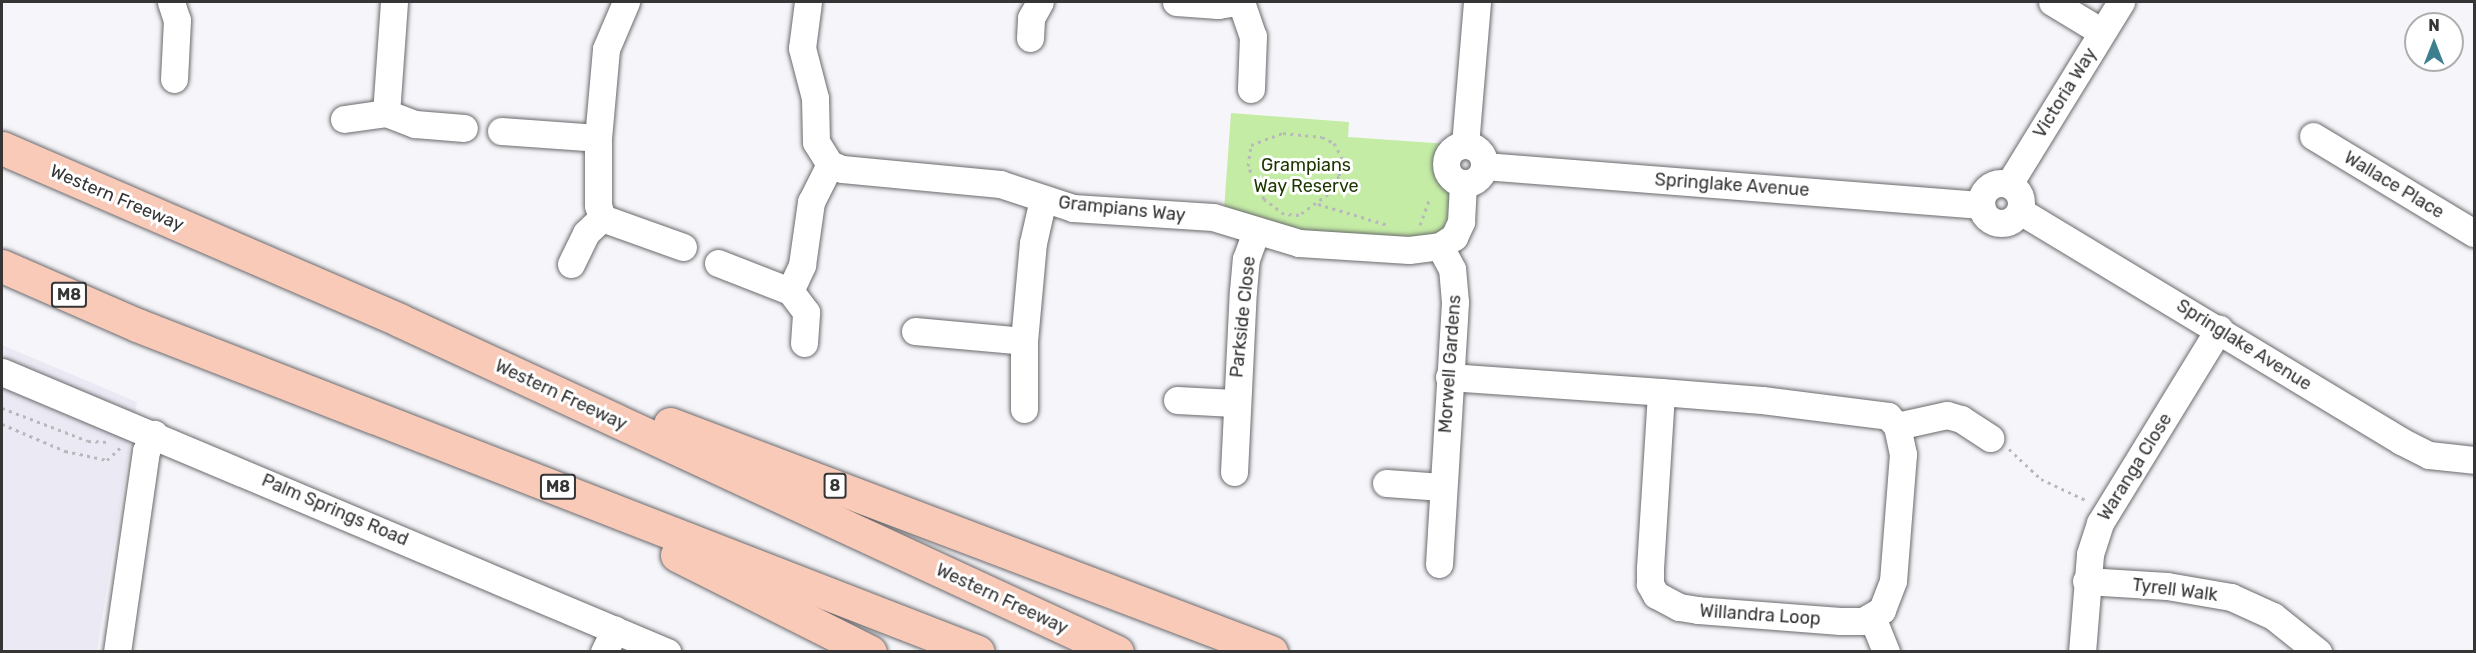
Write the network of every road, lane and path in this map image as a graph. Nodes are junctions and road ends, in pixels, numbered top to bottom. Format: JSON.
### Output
{"nodes":[{"id":1,"x":171,"y":2,"type":"edge"},
{"id":2,"x":394,"y":2,"type":"edge"},
{"id":3,"x":626,"y":2,"type":"edge"},
{"id":4,"x":808,"y":2,"type":"edge"},
{"id":5,"x":1040,"y":2,"type":"edge"},
{"id":6,"x":1176,"y":2,"type":"edge"},
{"id":7,"x":1236,"y":2,"type":"edge"},
{"id":8,"x":1240,"y":2,"type":"edge"},
{"id":9,"x":1477,"y":2,"type":"edge"},
{"id":10,"x":2052,"y":2,"type":"edge"},
{"id":11,"x":2121,"y":2,"type":"edge"},
{"id":12,"x":2102,"y":32,"type":"junction"},
{"id":13,"x":1030,"y":38,"type":"dead end"},
{"id":14,"x":174,"y":79,"type":"dead end"},
{"id":15,"x":1251,"y":89,"type":"dead end"},
{"id":16,"x":386,"y":113,"type":"junction"},
{"id":17,"x":344,"y":119,"type":"dead end"},
{"id":18,"x":464,"y":128,"type":"dead end"},
{"id":19,"x":501,"y":131,"type":"dead end"},
{"id":20,"x":2313,"y":136,"type":"dead end"},
{"id":21,"x":598,"y":138,"type":"junction"},
{"id":22,"x":1465,"y":145,"type":"junction"},
{"id":23,"x":2,"y":148,"type":"edge"},
{"id":24,"x":830,"y":164,"type":"junction"},
{"id":25,"x":1484,"y":166,"type":"junction"},
{"id":26,"x":1463,"y":183,"type":"junction"},
{"id":27,"x":2008,"y":184,"type":"junction"},
{"id":28,"x":1430,"y":198,"type":"dead end"},
{"id":29,"x":1043,"y":200,"type":"junction"},
{"id":30,"x":1318,"y":204,"type":"junction"},
{"id":31,"x":1981,"y":205,"type":"junction"},
{"id":32,"x":2020,"y":211,"type":"junction"},
{"id":33,"x":602,"y":218,"type":"junction"},
{"id":34,"x":1395,"y":227,"type":"dead end"},
{"id":35,"x":1256,"y":232,"type":"junction"},
{"id":36,"x":2475,"y":233,"type":"edge"},
{"id":37,"x":1428,"y":240,"type":"junction"},
{"id":38,"x":683,"y":247,"type":"dead end"},
{"id":39,"x":718,"y":263,"type":"dead end"},
{"id":40,"x":571,"y":264,"type":"dead end"},
{"id":41,"x":2,"y":266,"type":"edge"},
{"id":42,"x":790,"y":291,"type":"junction"},
{"id":43,"x":399,"y":320,"type":"junction"},
{"id":44,"x":137,"y":325,"type":"junction"},
{"id":45,"x":2219,"y":329,"type":"junction"},
{"id":46,"x":915,"y":331,"type":"dead end"},
{"id":47,"x":1024,"y":341,"type":"junction"},
{"id":48,"x":804,"y":343,"type":"dead end"},
{"id":49,"x":2,"y":372,"type":"edge"},
{"id":50,"x":1449,"y":378,"type":"junction"},
{"id":51,"x":1661,"y":392,"type":"junction"},
{"id":52,"x":1177,"y":400,"type":"dead end"},
{"id":53,"x":1234,"y":403,"type":"junction"},
{"id":54,"x":2,"y":408,"type":"edge"},
{"id":55,"x":1024,"y":409,"type":"dead end"},
{"id":56,"x":2,"y":424,"type":"edge"},
{"id":57,"x":1897,"y":426,"type":"junction"},
{"id":58,"x":154,"y":434,"type":"junction"},
{"id":59,"x":1990,"y":438,"type":"joint"},
{"id":60,"x":2475,"y":460,"type":"edge"},
{"id":61,"x":1234,"y":472,"type":"dead end"},
{"id":62,"x":1386,"y":483,"type":"dead end"},
{"id":63,"x":1443,"y":487,"type":"junction"},
{"id":64,"x":2093,"y":503,"type":"dead end"},
{"id":65,"x":1439,"y":564,"type":"dead end"},
{"id":66,"x":2086,"y":581,"type":"junction"},
{"id":67,"x":1872,"y":617,"type":"junction"},
{"id":68,"x":610,"y":640,"type":"edge"},
{"id":69,"x":117,"y":651,"type":"edge"},
{"id":70,"x":667,"y":651,"type":"edge"},
{"id":71,"x":870,"y":651,"type":"edge"},
{"id":72,"x":978,"y":651,"type":"edge"},
{"id":73,"x":1117,"y":651,"type":"edge"},
{"id":74,"x":1271,"y":651,"type":"edge"},
{"id":75,"x":1886,"y":651,"type":"edge"},
{"id":76,"x":2082,"y":651,"type":"edge"},
{"id":77,"x":2318,"y":651,"type":"edge"}],
"edges":[{"from":1,"to":14,"type":"street"},
{"from":2,"to":16,"type":"street"},
{"from":3,"to":21,"type":"street"},
{"from":4,"to":24,"type":"street"},
{"from":5,"to":13,"type":"street"},
{"from":6,"to":7,"type":"street"},
{"from":8,"to":15,"type":"street"},
{"from":9,"to":22,"type":"street"},
{"from":10,"to":12,"type":"street"},
{"from":11,"to":12,"type":"street","name":"Victoria Way"},
{"from":12,"to":27,"type":"street","name":"Victoria Way"},
{"from":16,"to":17,"type":"street"},
{"from":16,"to":18,"type":"street"},
{"from":19,"to":21,"type":"street"},
{"from":20,"to":36,"type":"street","name":"Wallace Place"},
{"from":21,"to":33,"type":"street"},
{"from":22,"to":25,"type":"street"},
{"from":22,"to":26,"type":"street"},
{"from":23,"to":43,"type":"highway","name":"Western Freeway"},
{"from":24,"to":29,"type":"street","name":"Grampians Way"},
{"from":24,"to":42,"type":"street"},
{"from":25,"to":26,"type":"street"},
{"from":25,"to":31,"type":"street","name":"Springlake Avenue"},
{"from":26,"to":37,"type":"street"},
{"from":27,"to":31,"type":"street"},
{"from":27,"to":32,"type":"street"},
{"from":28,"to":37,"type":"path"},
{"from":29,"to":35,"type":"street","name":"Grampians Way"},
{"from":29,"to":47,"type":"street"},
{"from":30,"to":30,"type":"path"},
{"from":30,"to":34,"type":"path"},
{"from":31,"to":32,"type":"street"},
{"from":32,"to":45,"type":"street","name":"Springlake Avenue"},
{"from":33,"to":38,"type":"street"},
{"from":33,"to":40,"type":"street"},
{"from":35,"to":37,"type":"street","name":"Grampians Way"},
{"from":35,"to":53,"type":"street","name":"Parkside Close"},
{"from":37,"to":50,"type":"street","name":"Morwell Gardens"},
{"from":39,"to":42,"type":"street"},
{"from":41,"to":44,"type":"highway","number":"M8"},
{"from":42,"to":48,"type":"street"},
{"from":43,"to":73,"type":"highway","name":"Western Freeway"},
{"from":43,"to":74,"type":"highway","number":"8"},
{"from":44,"to":71,"type":"highway"},
{"from":44,"to":72,"type":"highway","number":"M8"},
{"from":45,"to":60,"type":"street","name":"Springlake Avenue"},
{"from":45,"to":66,"type":"street","name":"Waranga Close"},
{"from":46,"to":47,"type":"street"},
{"from":47,"to":55,"type":"street"},
{"from":49,"to":58,"type":"street","name":"Palm Springs Road"},
{"from":50,"to":51,"type":"street"},
{"from":50,"to":63,"type":"street","name":"Morwell Gardens"},
{"from":51,"to":57,"type":"street"},
{"from":51,"to":67,"type":"street","name":"Willandra Loop"},
{"from":52,"to":53,"type":"street","name":"Parkside Close"},
{"from":53,"to":61,"type":"street","name":"Parkside Close"},
{"from":54,"to":56,"type":"path"},
{"from":57,"to":59,"type":"street"},
{"from":57,"to":67,"type":"street"},
{"from":58,"to":68,"type":"street","name":"Palm Springs Road"},
{"from":58,"to":69,"type":"street"},
{"from":59,"to":64,"type":"path"},
{"from":62,"to":63,"type":"street"},
{"from":63,"to":65,"type":"street","name":"Morwell Gardens"},
{"from":66,"to":76,"type":"street","name":"Waranga Close"},
{"from":66,"to":77,"type":"street","name":"Tyrell Walk"},
{"from":67,"to":75,"type":"street"},
{"from":68,"to":70,"type":"street","name":"Palm Springs Road"}]}
